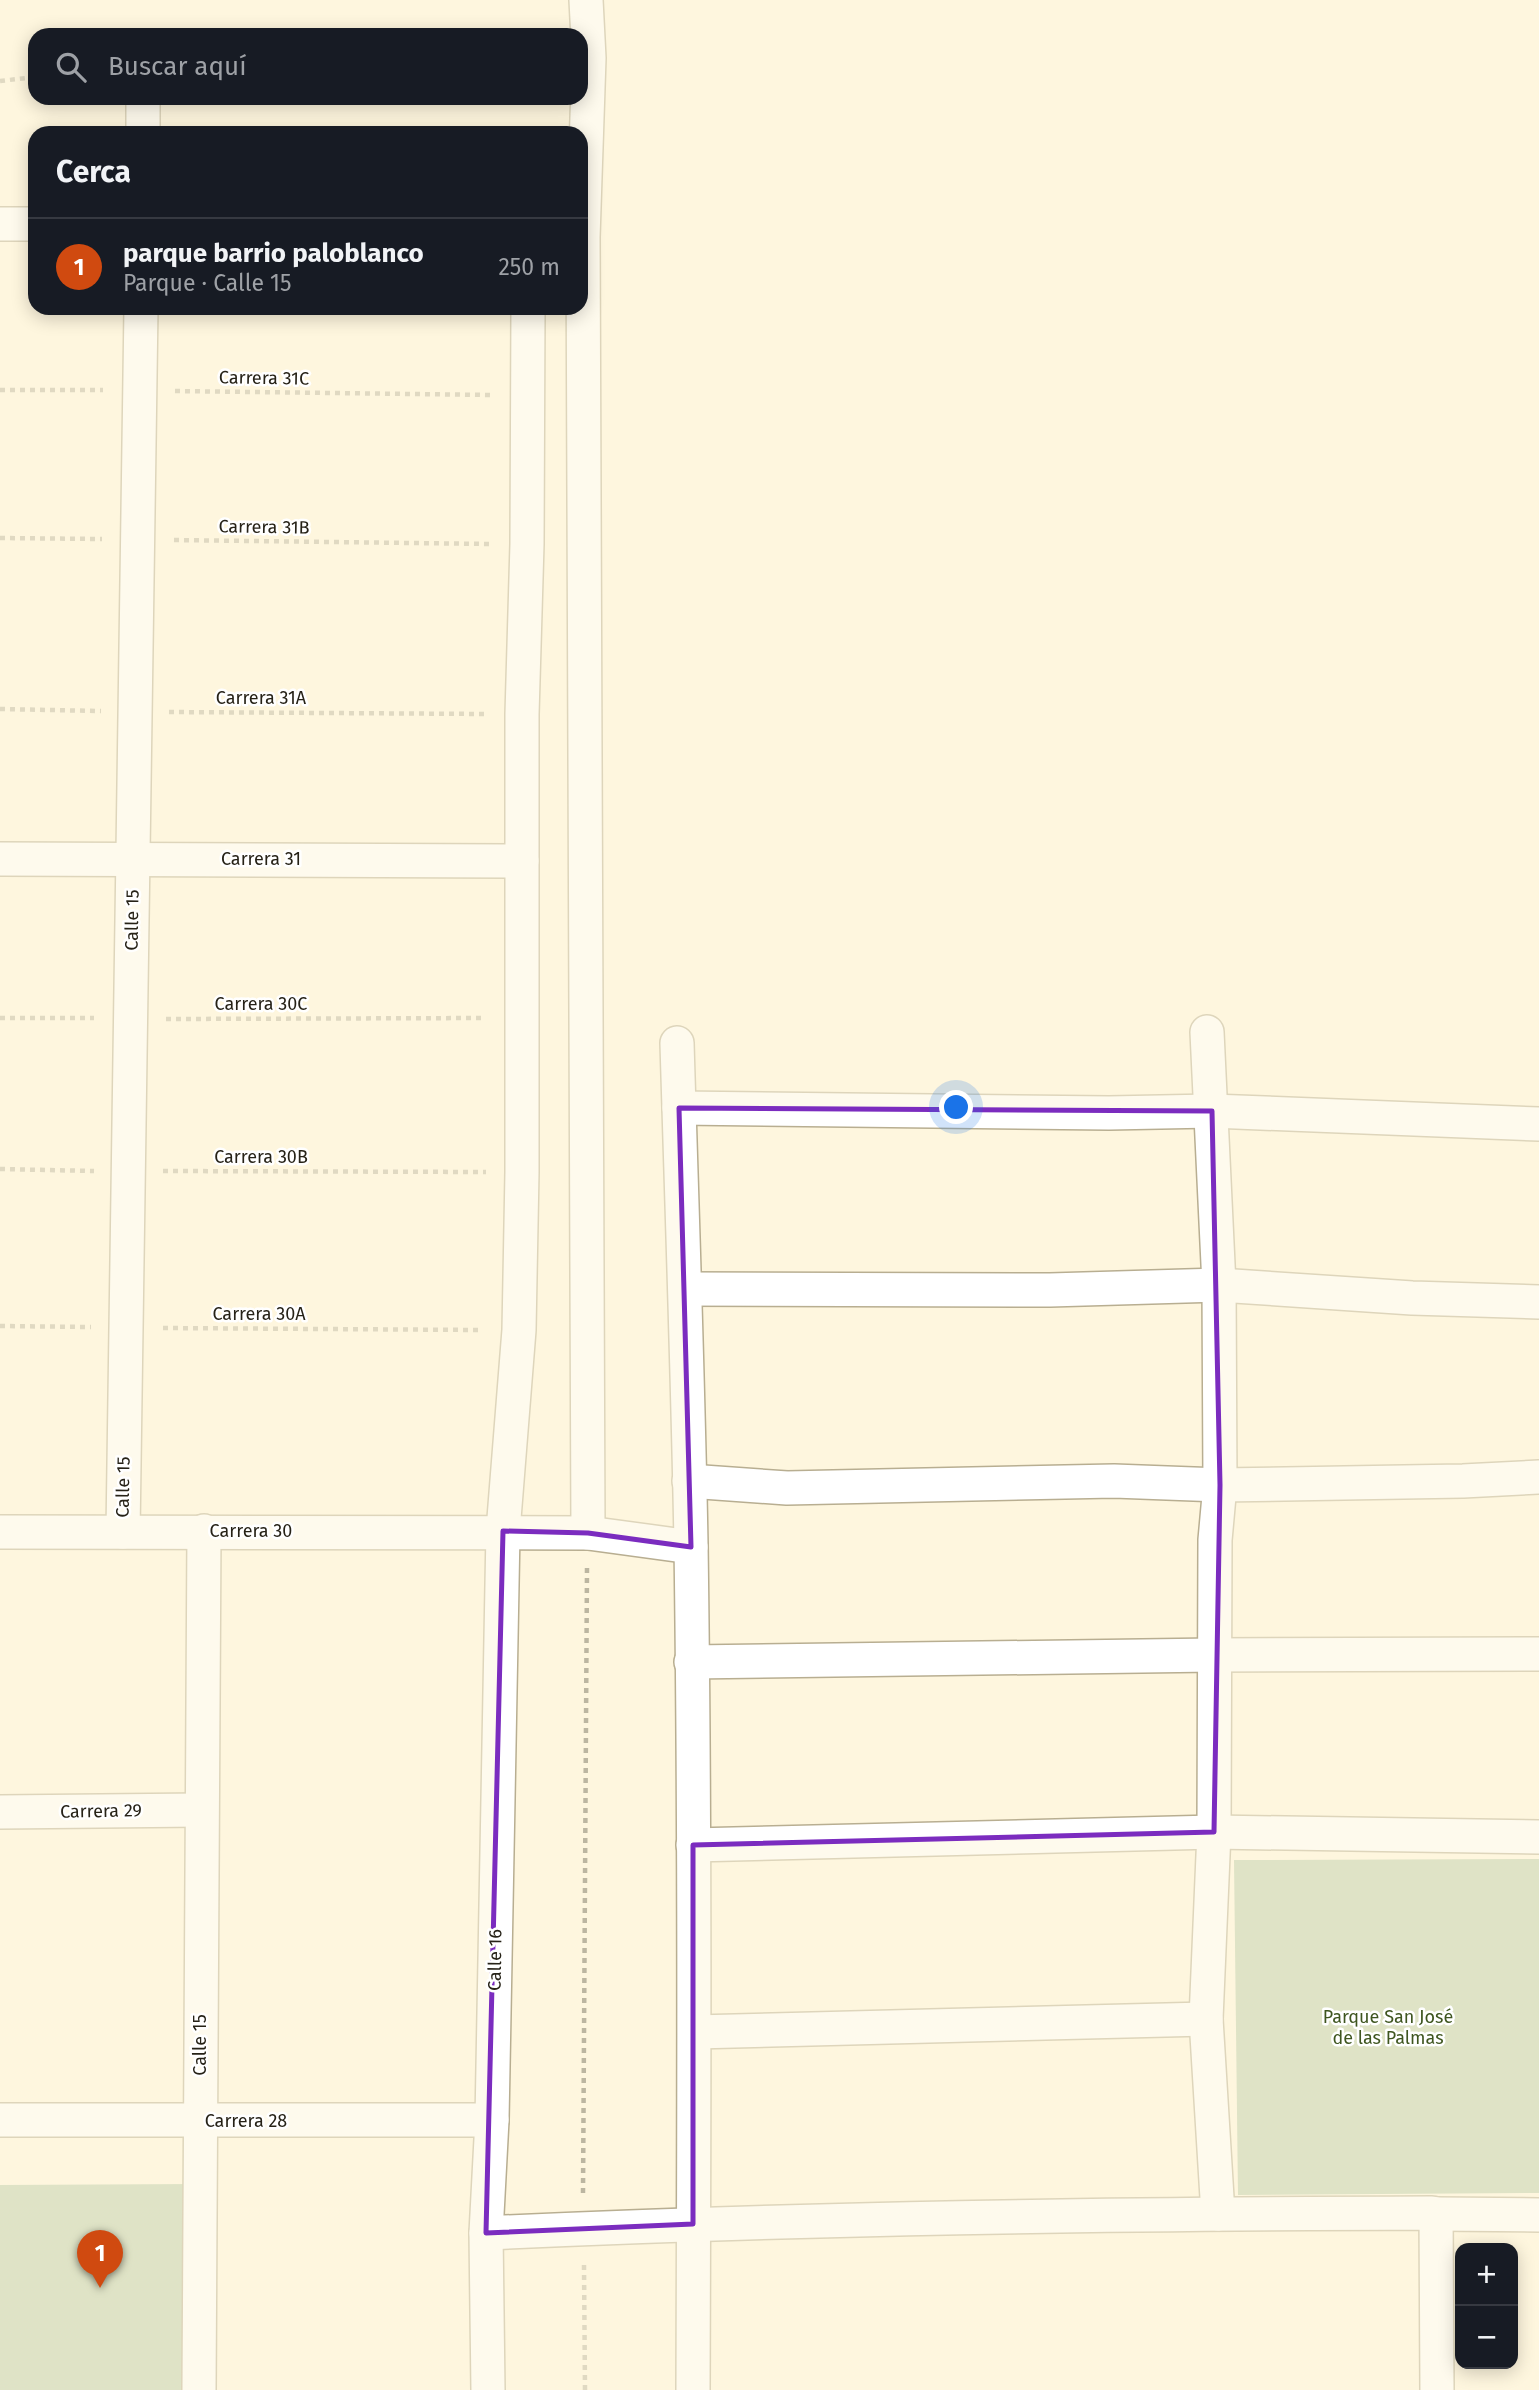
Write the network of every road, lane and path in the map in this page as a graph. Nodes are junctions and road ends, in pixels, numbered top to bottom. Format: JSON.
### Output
{"nodes":[{"id":1,"x":586,"y":0,"type":"edge"},
{"id":2,"x":587,"y":28,"type":"edge"},
{"id":3,"x":588,"y":39,"type":"edge"},
{"id":4,"x":28,"y":78,"type":"edge"},
{"id":5,"x":0,"y":81,"type":"edge"},
{"id":6,"x":588,"y":84,"type":"edge"},
{"id":7,"x":143,"y":105,"type":"edge"},
{"id":8,"x":587,"y":105,"type":"edge"},
{"id":9,"x":143,"y":126,"type":"edge"},
{"id":10,"x":586,"y":126,"type":"edge"},
{"id":11,"x":0,"y":224,"type":"edge"},
{"id":12,"x":28,"y":224,"type":"edge"},
{"id":13,"x":141,"y":315,"type":"edge"},
{"id":14,"x":528,"y":315,"type":"edge"},
{"id":15,"x":582,"y":315,"type":"edge"},
{"id":16,"x":0,"y":390,"type":"edge"},
{"id":17,"x":140,"y":390,"type":"junction"},
{"id":18,"x":528,"y":396,"type":"junction"},
{"id":19,"x":0,"y":538,"type":"edge"},
{"id":20,"x":138,"y":539,"type":"junction"},
{"id":21,"x":527,"y":544,"type":"junction"},
{"id":22,"x":0,"y":709,"type":"edge"},
{"id":23,"x":134,"y":712,"type":"junction"},
{"id":24,"x":522,"y":714,"type":"junction"},
{"id":25,"x":0,"y":859,"type":"edge"},
{"id":26,"x":132,"y":859,"type":"junction"},
{"id":27,"x":522,"y":861,"type":"junction"},
{"id":28,"x":522,"y":1017,"type":"junction"},
{"id":29,"x":0,"y":1018,"type":"edge"},
{"id":30,"x":131,"y":1019,"type":"junction"},
{"id":31,"x":1207,"y":1032,"type":"dead end"},
{"id":32,"x":677,"y":1043,"type":"dead end"},
{"id":33,"x":679,"y":1108,"type":"junction"},
{"id":34,"x":1212,"y":1111,"type":"junction"},
{"id":35,"x":1539,"y":1124,"type":"edge"},
{"id":36,"x":0,"y":1169,"type":"edge"},
{"id":37,"x":130,"y":1171,"type":"junction"},
{"id":38,"x":522,"y":1172,"type":"junction"},
{"id":39,"x":1219,"y":1285,"type":"junction"},
{"id":40,"x":685,"y":1289,"type":"junction"},
{"id":41,"x":1539,"y":1302,"type":"edge"},
{"id":42,"x":0,"y":1326,"type":"edge"},
{"id":43,"x":126,"y":1328,"type":"junction"},
{"id":44,"x":519,"y":1330,"type":"junction"},
{"id":45,"x":1539,"y":1477,"type":"edge"},
{"id":46,"x":689,"y":1481,"type":"junction"},
{"id":47,"x":1220,"y":1485,"type":"junction"},
{"id":48,"x":204,"y":1531,"type":"junction"},
{"id":49,"x":503,"y":1531,"type":"junction"},
{"id":50,"x":0,"y":1532,"type":"edge"},
{"id":51,"x":123,"y":1532,"type":"junction"},
{"id":52,"x":588,"y":1532,"type":"junction"},
{"id":53,"x":691,"y":1547,"type":"junction"},
{"id":54,"x":1539,"y":1654,"type":"edge"},
{"id":55,"x":1214,"y":1655,"type":"junction"},
{"id":56,"x":691,"y":1662,"type":"junction"},
{"id":57,"x":201,"y":1810,"type":"junction"},
{"id":58,"x":0,"y":1812,"type":"edge"},
{"id":59,"x":1214,"y":1832,"type":"junction"},
{"id":60,"x":1539,"y":1837,"type":"edge"},
{"id":61,"x":693,"y":1845,"type":"junction"},
{"id":62,"x":1206,"y":2019,"type":"junction"},
{"id":63,"x":695,"y":2032,"type":"junction"},
{"id":64,"x":0,"y":2120,"type":"edge"},
{"id":65,"x":492,"y":2120,"type":"junction"},
{"id":66,"x":199,"y":2121,"type":"junction"},
{"id":67,"x":1217,"y":2214,"type":"junction"},
{"id":68,"x":1436,"y":2214,"type":"junction"},
{"id":69,"x":1539,"y":2215,"type":"edge"},
{"id":70,"x":694,"y":2224,"type":"junction"},
{"id":71,"x":583,"y":2229,"type":"junction"},
{"id":72,"x":485,"y":2233,"type":"junction"},
{"id":73,"x":199,"y":2390,"type":"edge"},
{"id":74,"x":488,"y":2390,"type":"edge"},
{"id":75,"x":585,"y":2390,"type":"edge"},
{"id":76,"x":693,"y":2390,"type":"edge"},
{"id":77,"x":1437,"y":2390,"type":"edge"}],
"edges":[{"from":1,"to":2,"type":"street"},
{"from":3,"to":6,"type":"street"},
{"from":4,"to":5,"type":"path"},
{"from":7,"to":9,"type":"street"},
{"from":8,"to":10,"type":"street"},
{"from":11,"to":12,"type":"street"},
{"from":13,"to":17,"type":"street","name":"Calle 15"},
{"from":14,"to":18,"type":"street","name":"Calle 16"},
{"from":15,"to":52,"type":"street"},
{"from":16,"to":17,"type":"path","name":"Carrera 31C"},
{"from":17,"to":18,"type":"path","name":"Carrera 31C"},
{"from":17,"to":20,"type":"street","name":"Calle 15"},
{"from":18,"to":21,"type":"street","name":"Calle 16"},
{"from":19,"to":20,"type":"path","name":"Carrera 31B"},
{"from":20,"to":21,"type":"path","name":"Carrera 31B"},
{"from":20,"to":23,"type":"street","name":"Calle 15"},
{"from":21,"to":24,"type":"street","name":"Calle 16"},
{"from":22,"to":23,"type":"path","name":"Carrera 31A"},
{"from":23,"to":24,"type":"path","name":"Carrera 31A"},
{"from":23,"to":26,"type":"street","name":"Calle 15"},
{"from":24,"to":27,"type":"street","name":"Calle 16"},
{"from":25,"to":26,"type":"street","name":"Carrera 31"},
{"from":26,"to":27,"type":"street","name":"Carrera 31"},
{"from":26,"to":30,"type":"street","name":"Calle 15"},
{"from":27,"to":28,"type":"street","name":"Calle 16"},
{"from":28,"to":30,"type":"path","name":"Carrera 30C"},
{"from":28,"to":38,"type":"street","name":"Calle 16"},
{"from":29,"to":30,"type":"path","name":"Carrera 30C"},
{"from":30,"to":37,"type":"street","name":"Calle 15"},
{"from":31,"to":34,"type":"street"},
{"from":32,"to":33,"type":"street"},
{"from":33,"to":34,"type":"street"},
{"from":33,"to":40,"type":"street"},
{"from":34,"to":35,"type":"street"},
{"from":34,"to":39,"type":"street"},
{"from":36,"to":37,"type":"path","name":"Carrera 30B"},
{"from":37,"to":38,"type":"path","name":"Carrera 30B"},
{"from":37,"to":43,"type":"street","name":"Calle 15"},
{"from":38,"to":44,"type":"street","name":"Calle 16"},
{"from":39,"to":40,"type":"street"},
{"from":39,"to":41,"type":"street"},
{"from":39,"to":47,"type":"street"},
{"from":40,"to":46,"type":"street"},
{"from":42,"to":43,"type":"path","name":"Carrera 30A"},
{"from":43,"to":44,"type":"path","name":"Carrera 30A"},
{"from":43,"to":51,"type":"street","name":"Calle 15"},
{"from":44,"to":49,"type":"street","name":"Calle 16"},
{"from":45,"to":47,"type":"street"},
{"from":46,"to":47,"type":"street"},
{"from":46,"to":53,"type":"street"},
{"from":47,"to":55,"type":"street"},
{"from":48,"to":49,"type":"street","name":"Carrera 30"},
{"from":48,"to":51,"type":"street","name":"Carrera 30"},
{"from":48,"to":57,"type":"street","name":"Calle 15"},
{"from":49,"to":52,"type":"street","name":"Carrera 30"},
{"from":49,"to":65,"type":"street","name":"Calle 16"},
{"from":50,"to":51,"type":"street","name":"Carrera 30"},
{"from":52,"to":53,"type":"street","name":"Carrera 30"},
{"from":52,"to":71,"type":"path"},
{"from":53,"to":56,"type":"street"},
{"from":54,"to":55,"type":"street"},
{"from":55,"to":56,"type":"street"},
{"from":55,"to":59,"type":"street"},
{"from":56,"to":61,"type":"street"},
{"from":57,"to":58,"type":"street","name":"Carrera 29"},
{"from":57,"to":66,"type":"street","name":"Calle 15"},
{"from":59,"to":60,"type":"street"},
{"from":59,"to":61,"type":"street"},
{"from":59,"to":62,"type":"street"},
{"from":61,"to":63,"type":"street"},
{"from":62,"to":63,"type":"street"},
{"from":62,"to":67,"type":"street"},
{"from":63,"to":70,"type":"street"},
{"from":64,"to":66,"type":"street","name":"Carrera 28"},
{"from":65,"to":66,"type":"street","name":"Carrera 28"},
{"from":65,"to":72,"type":"street","name":"Calle 16"},
{"from":66,"to":73,"type":"street","name":"Calle 15"},
{"from":67,"to":68,"type":"street"},
{"from":67,"to":70,"type":"street"},
{"from":68,"to":69,"type":"street"},
{"from":68,"to":77,"type":"street"},
{"from":70,"to":71,"type":"street"},
{"from":70,"to":76,"type":"street"},
{"from":71,"to":72,"type":"street"},
{"from":71,"to":75,"type":"path"},
{"from":72,"to":74,"type":"street","name":"Calle 16"}]}
